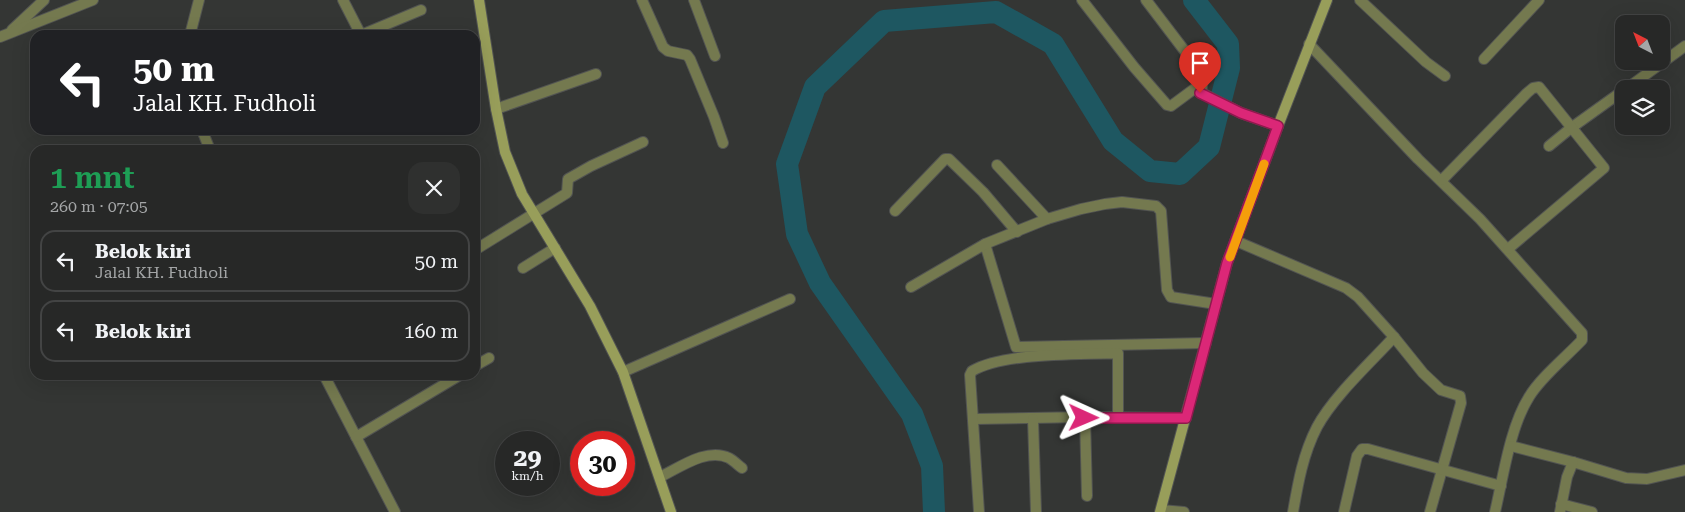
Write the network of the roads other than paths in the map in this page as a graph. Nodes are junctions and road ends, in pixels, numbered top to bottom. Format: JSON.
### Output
{"nodes":[{"id":1,"x":44,"y":0,"type":"edge"},
{"id":2,"x":93,"y":0,"type":"edge"},
{"id":3,"x":199,"y":0,"type":"edge"},
{"id":4,"x":343,"y":0,"type":"edge"},
{"id":5,"x":479,"y":0,"type":"edge"},
{"id":6,"x":642,"y":0,"type":"edge"},
{"id":7,"x":694,"y":0,"type":"edge"},
{"id":8,"x":1082,"y":0,"type":"edge"},
{"id":9,"x":1146,"y":0,"type":"edge"},
{"id":10,"x":1327,"y":0,"type":"edge"},
{"id":11,"x":1360,"y":0,"type":"edge"},
{"id":12,"x":1539,"y":0,"type":"edge"},
{"id":13,"x":421,"y":10,"type":"dead end"},
{"id":14,"x":191,"y":30,"type":"edge"},
{"id":15,"x":358,"y":30,"type":"edge"},
{"id":16,"x":373,"y":30,"type":"edge"},
{"id":17,"x":4,"y":36,"type":"edge"},
{"id":18,"x":1309,"y":44,"type":"junction"},
{"id":19,"x":1685,"y":46,"type":"edge"},
{"id":20,"x":715,"y":56,"type":"dead end"},
{"id":21,"x":1484,"y":58,"type":"dead end"},
{"id":22,"x":596,"y":74,"type":"dead end"},
{"id":23,"x":1445,"y":76,"type":"dead end"},
{"id":24,"x":1639,"y":80,"type":"edge"},
{"id":25,"x":1200,"y":93,"type":"junction"},
{"id":26,"x":1615,"y":97,"type":"edge"},
{"id":27,"x":496,"y":109,"type":"junction"},
{"id":28,"x":1278,"y":126,"type":"junction"},
{"id":29,"x":1571,"y":128,"type":"junction"},
{"id":30,"x":643,"y":142,"type":"dead end"},
{"id":31,"x":723,"y":143,"type":"dead end"},
{"id":32,"x":1549,"y":146,"type":"dead end"},
{"id":33,"x":997,"y":165,"type":"dead end"},
{"id":34,"x":1442,"y":180,"type":"junction"},
{"id":35,"x":895,"y":210,"type":"dead end"},
{"id":36,"x":534,"y":214,"type":"junction"},
{"id":37,"x":1047,"y":220,"type":"junction"},
{"id":38,"x":1017,"y":232,"type":"junction"},
{"id":39,"x":1236,"y":240,"type":"junction"},
{"id":40,"x":985,"y":244,"type":"junction"},
{"id":41,"x":480,"y":247,"type":"edge"},
{"id":42,"x":555,"y":248,"type":"junction"},
{"id":43,"x":1508,"y":249,"type":"junction"},
{"id":44,"x":523,"y":268,"type":"dead end"},
{"id":45,"x":911,"y":287,"type":"dead end"},
{"id":46,"x":790,"y":299,"type":"dead end"},
{"id":47,"x":1216,"y":304,"type":"junction"},
{"id":48,"x":1394,"y":337,"type":"junction"},
{"id":49,"x":1206,"y":343,"type":"junction"},
{"id":50,"x":490,"y":358,"type":"dead end"},
{"id":51,"x":480,"y":363,"type":"edge"},
{"id":52,"x":623,"y":372,"type":"junction"},
{"id":53,"x":327,"y":380,"type":"edge"},
{"id":54,"x":451,"y":380,"type":"edge"},
{"id":55,"x":1084,"y":418,"type":"junction"},
{"id":56,"x":1118,"y":418,"type":"junction"},
{"id":57,"x":1186,"y":418,"type":"junction"},
{"id":58,"x":974,"y":419,"type":"junction"},
{"id":59,"x":1033,"y":419,"type":"junction"},
{"id":60,"x":356,"y":436,"type":"junction"},
{"id":61,"x":1511,"y":446,"type":"junction"},
{"id":62,"x":1573,"y":462,"type":"junction"},
{"id":63,"x":742,"y":468,"type":"dead end"},
{"id":64,"x":1685,"y":470,"type":"edge"},
{"id":65,"x":1442,"y":471,"type":"junction"},
{"id":66,"x":660,"y":477,"type":"junction"},
{"id":67,"x":1501,"y":486,"type":"junction"},
{"id":68,"x":1087,"y":496,"type":"dead end"},
{"id":69,"x":1560,"y":508,"type":"edge"},
{"id":70,"x":1161,"y":511,"type":"edge"},
{"id":71,"x":395,"y":512,"type":"edge"},
{"id":72,"x":671,"y":512,"type":"edge"},
{"id":73,"x":979,"y":512,"type":"edge"},
{"id":74,"x":1036,"y":512,"type":"edge"},
{"id":75,"x":1184,"y":512,"type":"edge"},
{"id":76,"x":1293,"y":512,"type":"edge"},
{"id":77,"x":1344,"y":512,"type":"edge"},
{"id":78,"x":1430,"y":512,"type":"edge"},
{"id":79,"x":1495,"y":512,"type":"edge"},
{"id":80,"x":1592,"y":512,"type":"edge"}],
"edges":[{"from":1,"to":17,"type":"street"},
{"from":2,"to":17,"type":"street"},
{"from":3,"to":14,"type":"street"},
{"from":4,"to":15,"type":"street"},
{"from":5,"to":27,"type":"street"},
{"from":6,"to":31,"type":"street"},
{"from":7,"to":20,"type":"street"},
{"from":8,"to":25,"type":"street"},
{"from":9,"to":25,"type":"street"},
{"from":10,"to":18,"type":"street"},
{"from":11,"to":23,"type":"street"},
{"from":12,"to":21,"type":"street"},
{"from":13,"to":16,"type":"street"},
{"from":18,"to":28,"type":"street"},
{"from":18,"to":34,"type":"street"},
{"from":19,"to":24,"type":"street"},
{"from":22,"to":27,"type":"street"},
{"from":25,"to":28,"type":"street"},
{"from":26,"to":29,"type":"street"},
{"from":27,"to":36,"type":"street"},
{"from":28,"to":39,"type":"street"},
{"from":29,"to":32,"type":"street"},
{"from":29,"to":34,"type":"street"},
{"from":29,"to":43,"type":"street"},
{"from":30,"to":36,"type":"street"},
{"from":33,"to":37,"type":"street"},
{"from":34,"to":43,"type":"street"},
{"from":35,"to":38,"type":"street"},
{"from":36,"to":41,"type":"street"},
{"from":36,"to":42,"type":"street"},
{"from":37,"to":38,"type":"street"},
{"from":37,"to":47,"type":"street"},
{"from":38,"to":40,"type":"street"},
{"from":39,"to":47,"type":"street"},
{"from":39,"to":48,"type":"street"},
{"from":40,"to":45,"type":"street"},
{"from":40,"to":49,"type":"street"},
{"from":42,"to":44,"type":"street"},
{"from":42,"to":52,"type":"street"},
{"from":43,"to":61,"type":"street"},
{"from":46,"to":52,"type":"street"},
{"from":47,"to":49,"type":"street"},
{"from":48,"to":65,"type":"street"},
{"from":48,"to":76,"type":"street"},
{"from":49,"to":57,"type":"street"},
{"from":50,"to":51,"type":"street"},
{"from":52,"to":66,"type":"street"},
{"from":53,"to":60,"type":"street"},
{"from":54,"to":60,"type":"street"},
{"from":55,"to":56,"type":"street"},
{"from":55,"to":59,"type":"street"},
{"from":55,"to":68,"type":"street"},
{"from":56,"to":57,"type":"street"},
{"from":56,"to":58,"type":"street"},
{"from":57,"to":70,"type":"street"},
{"from":58,"to":59,"type":"street"},
{"from":58,"to":73,"type":"street"},
{"from":59,"to":74,"type":"street"},
{"from":60,"to":71,"type":"street"},
{"from":61,"to":62,"type":"street"},
{"from":61,"to":67,"type":"street"},
{"from":62,"to":64,"type":"street"},
{"from":62,"to":69,"type":"street"},
{"from":63,"to":66,"type":"street"},
{"from":65,"to":67,"type":"street"},
{"from":65,"to":77,"type":"street"},
{"from":65,"to":78,"type":"street"},
{"from":66,"to":72,"type":"street"},
{"from":67,"to":79,"type":"street"},
{"from":69,"to":80,"type":"street"},
{"from":70,"to":75,"type":"street"}]}
